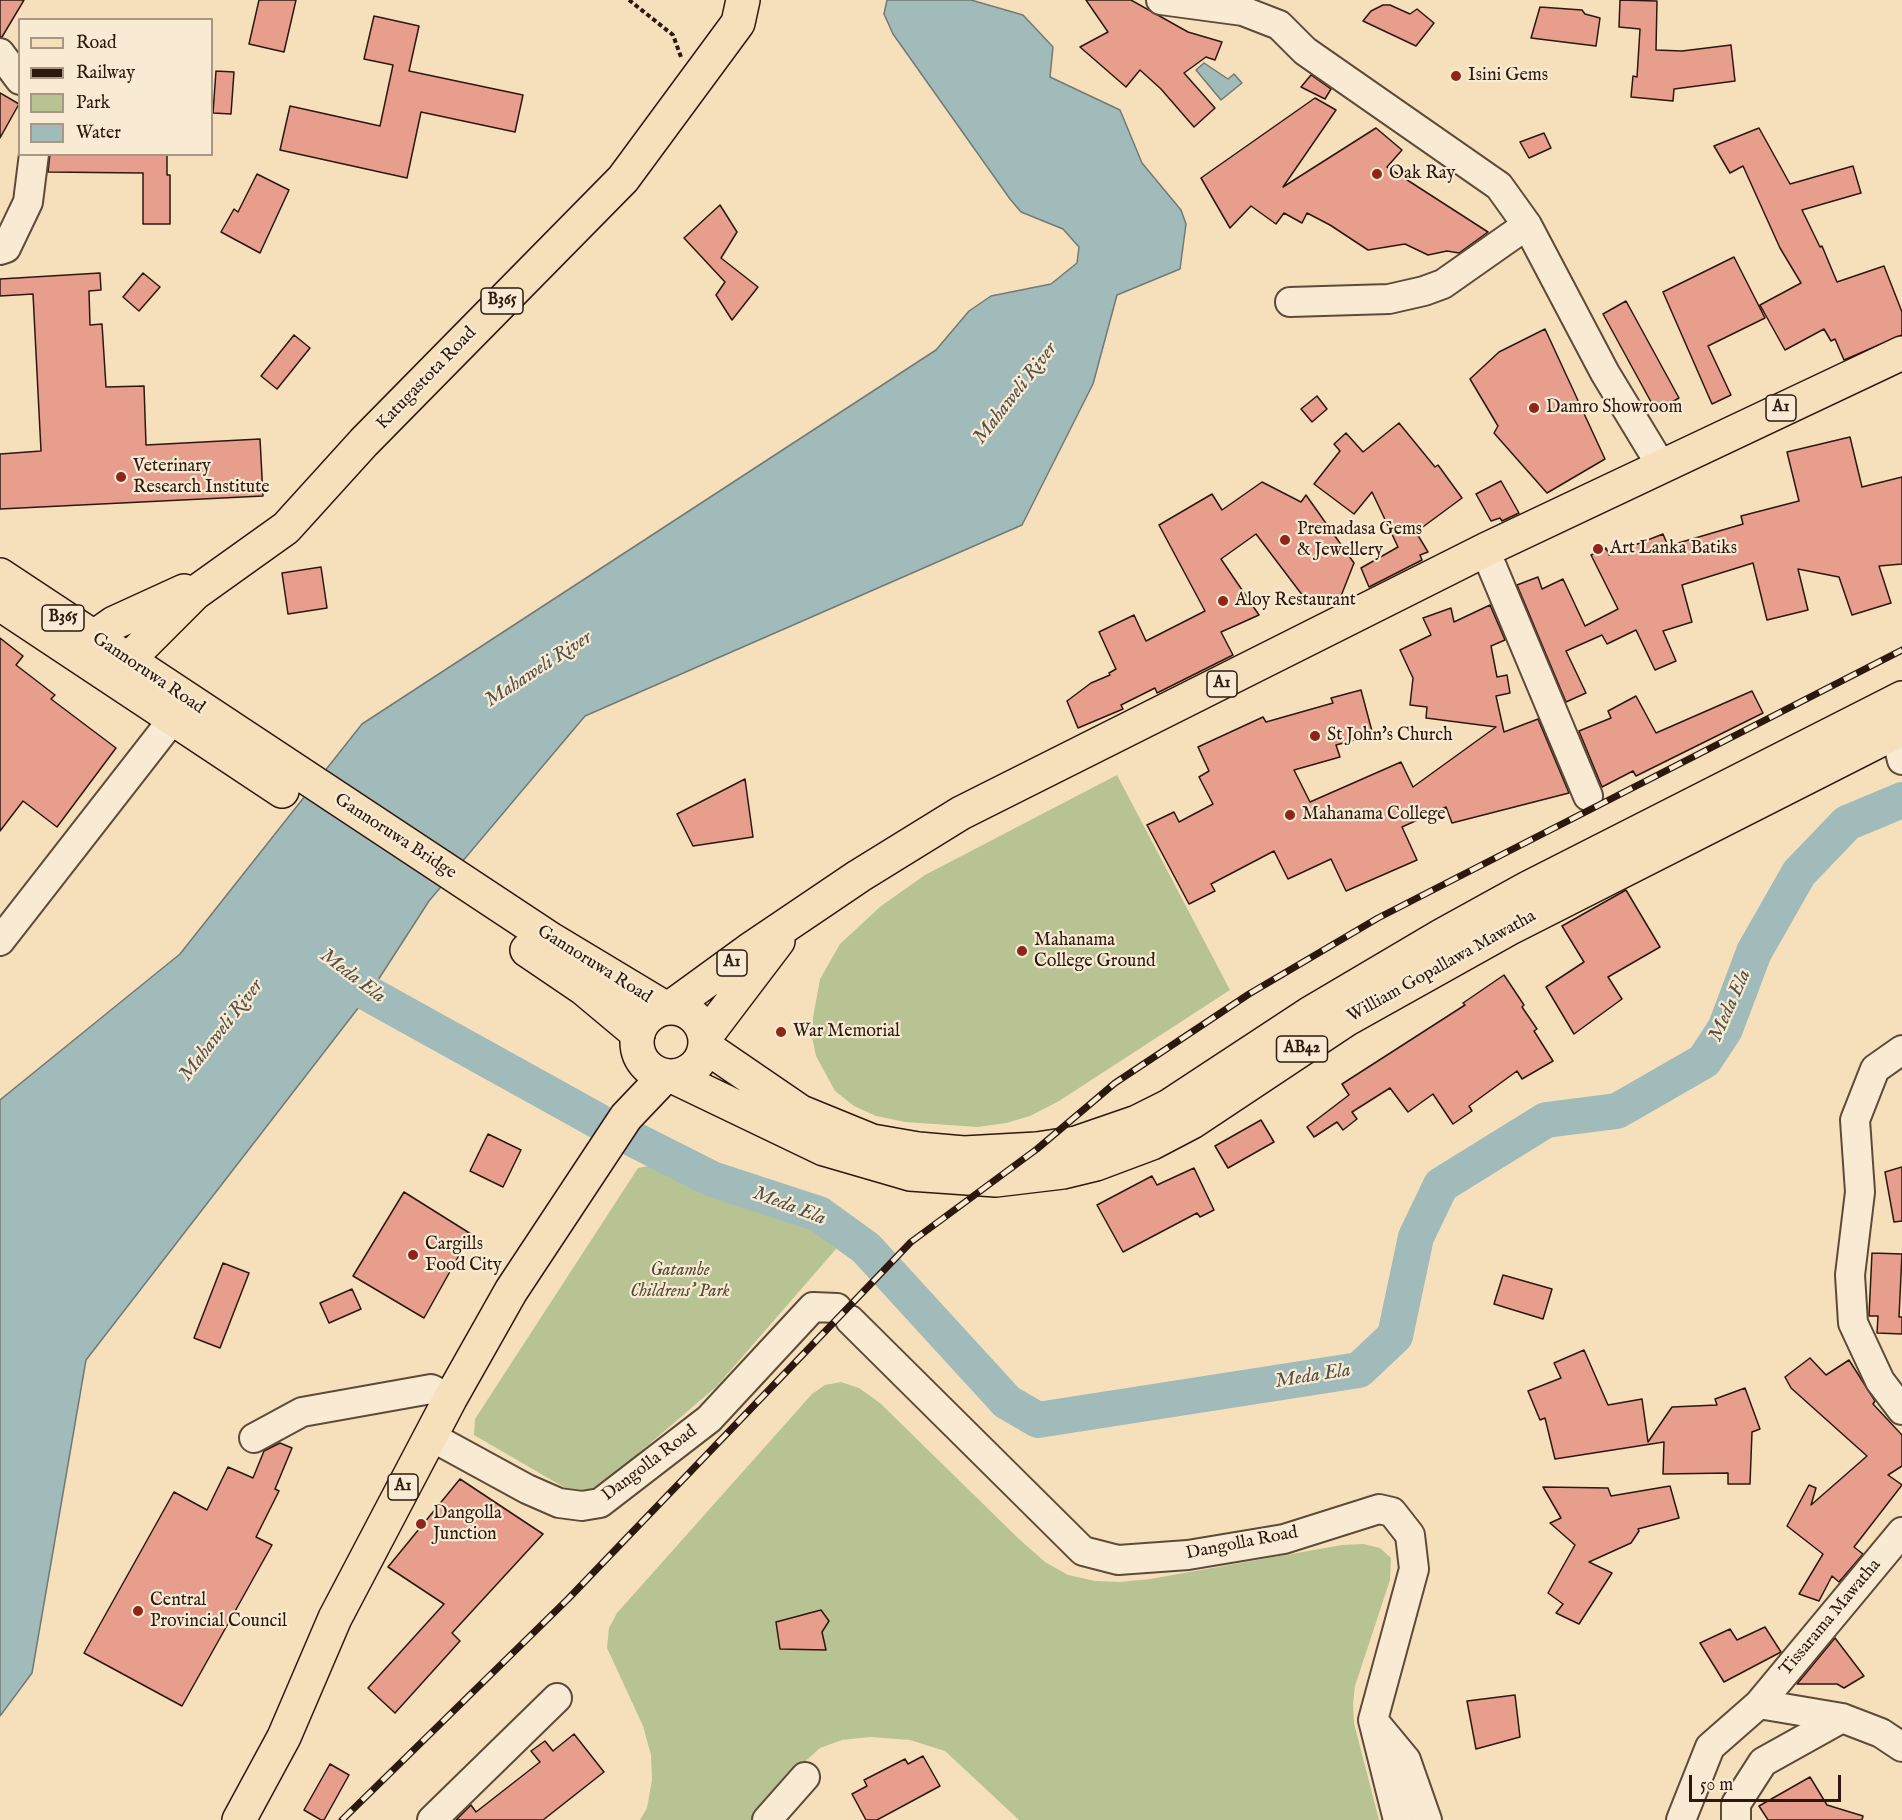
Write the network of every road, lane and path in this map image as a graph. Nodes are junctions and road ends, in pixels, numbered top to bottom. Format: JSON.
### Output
{"nodes":[{"id":1,"x":629,"y":0,"type":"edge"},
{"id":2,"x":743,"y":0,"type":"edge"},
{"id":3,"x":1161,"y":0,"type":"edge"},
{"id":4,"x":0,"y":53,"type":"edge"},
{"id":5,"x":18,"y":77,"type":"edge"},
{"id":6,"x":691,"y":86,"type":"junction"},
{"id":7,"x":34,"y":156,"type":"edge"},
{"id":8,"x":1527,"y":225,"type":"junction"},
{"id":9,"x":0,"y":250,"type":"edge"},
{"id":10,"x":1290,"y":302,"type":"dead end"},
{"id":11,"x":1902,"y":353,"type":"edge"},
{"id":12,"x":1662,"y":467,"type":"junction"},
{"id":13,"x":1485,"y":550,"type":"junction"},
{"id":14,"x":224,"y":572,"type":"junction"},
{"id":15,"x":0,"y":575,"type":"edge"},
{"id":16,"x":0,"y":604,"type":"edge"},
{"id":17,"x":87,"y":647,"type":"junction"},
{"id":18,"x":121,"y":669,"type":"junction"},
{"id":19,"x":1902,"y":698,"type":"edge"},
{"id":20,"x":181,"y":709,"type":"junction"},
{"id":21,"x":1900,"y":740,"type":"edge"},
{"id":22,"x":260,"y":763,"type":"joint"},
{"id":23,"x":1588,"y":796,"type":"dead end"},
{"id":24,"x":794,"y":921,"type":"junction"},
{"id":25,"x":518,"y":930,"type":"junction"},
{"id":26,"x":0,"y":941,"type":"edge"},
{"id":27,"x":668,"y":1008,"type":"junction"},
{"id":28,"x":706,"y":1042,"type":"junction"},
{"id":29,"x":638,"y":1043,"type":"junction"},
{"id":30,"x":1902,"y":1050,"type":"edge"},
{"id":31,"x":670,"y":1076,"type":"junction"},
{"id":32,"x":626,"y":1117,"type":"junction"},
{"id":33,"x":450,"y":1399,"type":"junction"},
{"id":34,"x":1902,"y":1410,"type":"edge"},
{"id":35,"x":430,"y":1436,"type":"junction"},
{"id":36,"x":254,"y":1438,"type":"dead end"},
{"id":37,"x":1902,"y":1533,"type":"edge"},
{"id":38,"x":556,"y":1698,"type":"dead end"},
{"id":39,"x":1760,"y":1704,"type":"junction"},
{"id":40,"x":1842,"y":1718,"type":"junction"},
{"id":41,"x":1373,"y":1720,"type":"junction"},
{"id":42,"x":1902,"y":1747,"type":"edge"},
{"id":43,"x":806,"y":1777,"type":"dead end"},
{"id":44,"x":240,"y":1820,"type":"edge"},
{"id":45,"x":432,"y":1820,"type":"edge"},
{"id":46,"x":767,"y":1820,"type":"edge"},
{"id":47,"x":1398,"y":1820,"type":"edge"},
{"id":48,"x":1426,"y":1820,"type":"edge"},
{"id":49,"x":1681,"y":1820,"type":"edge"},
{"id":50,"x":1736,"y":1820,"type":"edge"}],
"edges":[{"from":1,"to":6,"type":"path"},
{"from":2,"to":6,"type":"main road","name":"Katugastota Road","number":"B365"},
{"from":3,"to":8,"type":"street"},
{"from":4,"to":5,"type":"street"},
{"from":6,"to":14,"type":"main road","name":"Katugastota Road","number":"B365"},
{"from":7,"to":9,"type":"street"},
{"from":8,"to":10,"type":"street"},
{"from":8,"to":12,"type":"street"},
{"from":11,"to":12,"type":"main road","number":"A1"},
{"from":12,"to":13,"type":"main road","number":"A1"},
{"from":13,"to":23,"type":"street"},
{"from":13,"to":24,"type":"main road","number":"A1"},
{"from":14,"to":17,"type":"main road","name":"Katugastota Road","number":"B365"},
{"from":14,"to":18,"type":"main road","name":"Katugastota Road","number":"B365"},
{"from":15,"to":17,"type":"main road","name":"Gannoruwa Road","number":"B365"},
{"from":16,"to":17,"type":"main road","name":"Gannoruwa Road","number":"B365"},
{"from":17,"to":18,"type":"main road","name":"Gannoruwa Road","number":"B365"},
{"from":18,"to":20,"type":"main road","name":"Gannoruwa Road"},
{"from":19,"to":28,"type":"main road","name":"William Gopallawa Mawatha","number":"AB42"},
{"from":20,"to":22,"type":"main road","name":"Gannoruwa Road"},
{"from":20,"to":26,"type":"street"},
{"from":21,"to":31,"type":"main road","name":"William Gopallawa Mawatha","number":"AB42"},
{"from":22,"to":25,"type":"main road","name":"Gannoruwa Bridge"},
{"from":24,"to":27,"type":"main road","number":"A1"},
{"from":24,"to":28,"type":"main road","number":"A1"},
{"from":25,"to":27,"type":"main road","name":"Gannoruwa Road"},
{"from":25,"to":29,"type":"main road","name":"Gannoruwa Road"},
{"from":27,"to":28,"type":"main road"},
{"from":27,"to":29,"type":"main road"},
{"from":28,"to":31,"type":"main road"},
{"from":29,"to":31,"type":"main road"},
{"from":29,"to":32,"type":"main road","number":"A1"},
{"from":30,"to":34,"type":"street"},
{"from":31,"to":32,"type":"main road","number":"A1"},
{"from":32,"to":33,"type":"main road","number":"A1"},
{"from":33,"to":35,"type":"main road","number":"A1"},
{"from":33,"to":36,"type":"street"},
{"from":35,"to":41,"type":"street","name":"Dangolla Road"},
{"from":35,"to":44,"type":"main road","number":"A1"},
{"from":37,"to":39,"type":"street","name":"Tissarama Mawatha"},
{"from":38,"to":45,"type":"street"},
{"from":39,"to":40,"type":"street"},
{"from":39,"to":49,"type":"street"},
{"from":40,"to":42,"type":"street"},
{"from":40,"to":50,"type":"street"},
{"from":41,"to":47,"type":"street"},
{"from":41,"to":48,"type":"street"},
{"from":43,"to":46,"type":"street"}]}
